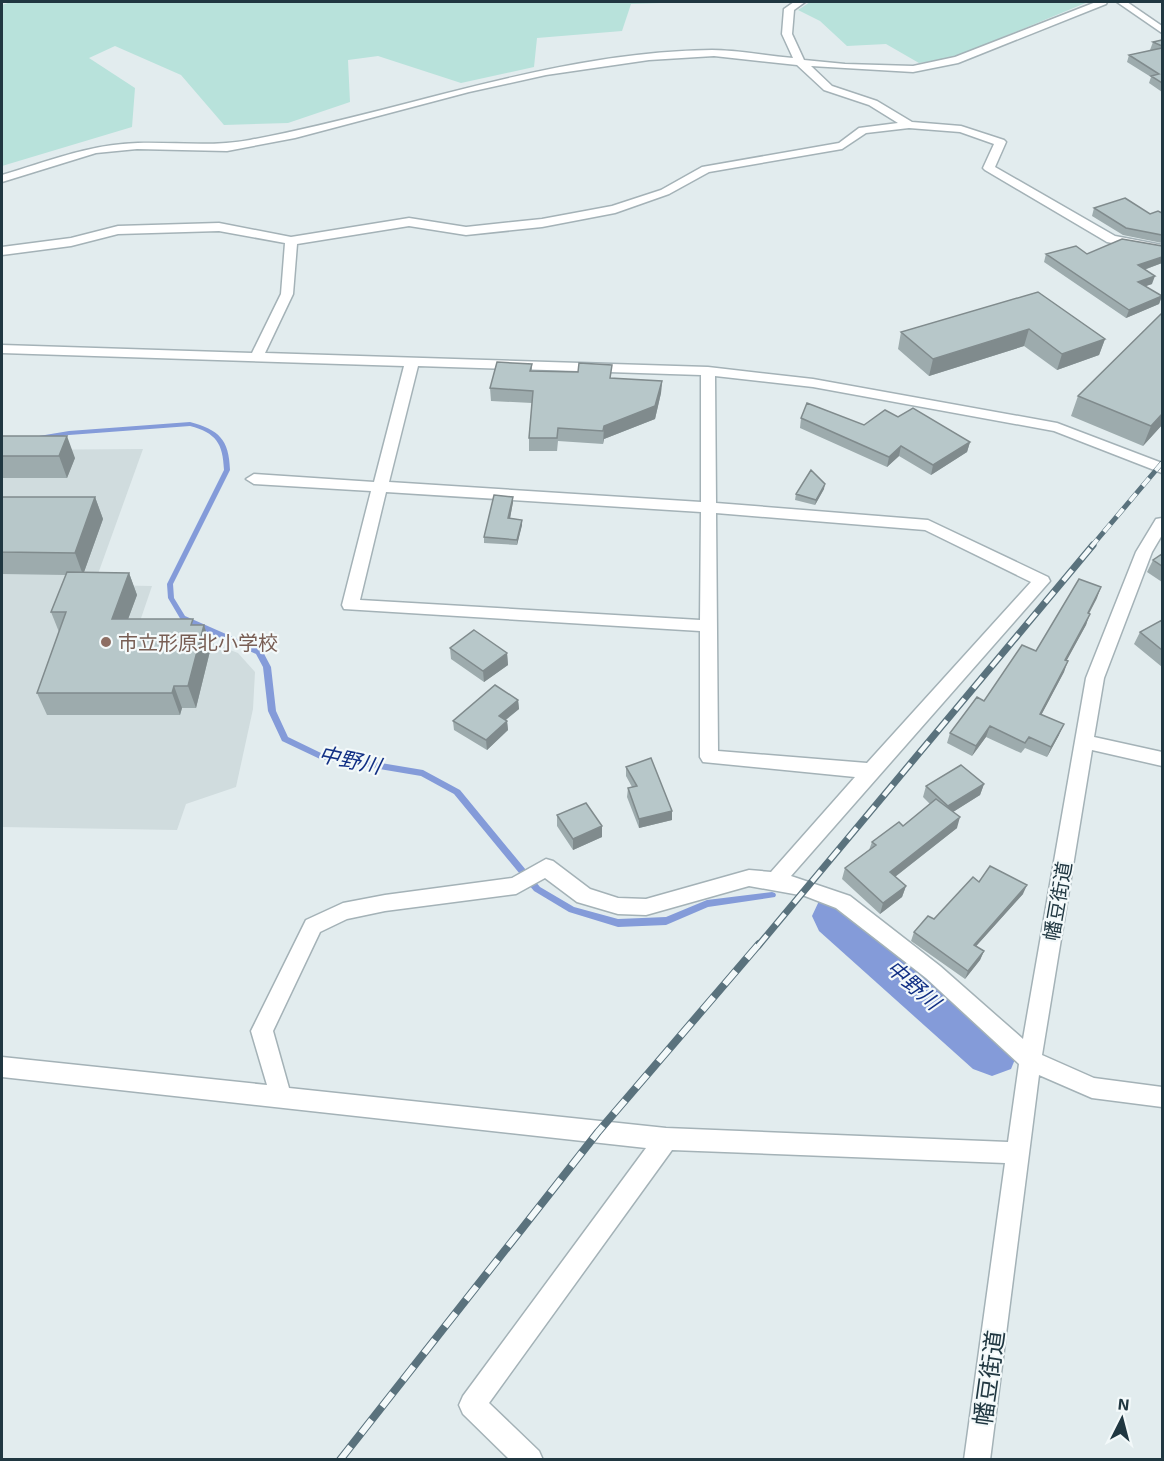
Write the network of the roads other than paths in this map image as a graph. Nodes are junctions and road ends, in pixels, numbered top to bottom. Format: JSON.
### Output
{"nodes":[{"id":1,"x":800,"y":2,"type":"edge"},
{"id":2,"x":1102,"y":2,"type":"edge"},
{"id":3,"x":1121,"y":2,"type":"edge"},
{"id":4,"x":1162,"y":30,"type":"edge"},
{"id":5,"x":800,"y":62,"type":"junction"},
{"id":6,"x":909,"y":125,"type":"junction"},
{"id":7,"x":2,"y":179,"type":"edge"},
{"id":8,"x":291,"y":241,"type":"junction"},
{"id":9,"x":1162,"y":249,"type":"edge"},
{"id":10,"x":2,"y":251,"type":"edge"},
{"id":11,"x":2,"y":349,"type":"edge"},
{"id":12,"x":257,"y":356,"type":"junction"},
{"id":13,"x":412,"y":361,"type":"junction"},
{"id":14,"x":708,"y":371,"type":"junction"},
{"id":15,"x":1162,"y":468,"type":"edge"},
{"id":16,"x":254,"y":479,"type":"dead end"},
{"id":17,"x":380,"y":485,"type":"junction"},
{"id":18,"x":708,"y":507,"type":"junction"},
{"id":19,"x":1162,"y":522,"type":"edge"},
{"id":20,"x":709,"y":626,"type":"junction"},
{"id":21,"x":1085,"y":742,"type":"junction"},
{"id":22,"x":1162,"y":759,"type":"edge"},
{"id":23,"x":871,"y":771,"type":"junction"},
{"id":24,"x":775,"y":881,"type":"junction"},
{"id":25,"x":1030,"y":1060,"type":"junction"},
{"id":26,"x":2,"y":1067,"type":"edge"},
{"id":27,"x":1162,"y":1096,"type":"edge"},
{"id":28,"x":281,"y":1097,"type":"junction"},
{"id":29,"x":666,"y":1139,"type":"junction"},
{"id":30,"x":1019,"y":1153,"type":"junction"},
{"id":31,"x":530,"y":1460,"type":"edge"},
{"id":32,"x":977,"y":1460,"type":"edge"}],
"edges":[{"from":1,"to":5,"type":"street"},
{"from":2,"to":5,"type":"street"},
{"from":3,"to":4,"type":"street"},
{"from":5,"to":6,"type":"street"},
{"from":5,"to":7,"type":"street"},
{"from":6,"to":8,"type":"street"},
{"from":6,"to":9,"type":"street"},
{"from":8,"to":10,"type":"street"},
{"from":8,"to":12,"type":"street"},
{"from":11,"to":12,"type":"street"},
{"from":12,"to":13,"type":"street"},
{"from":13,"to":14,"type":"street"},
{"from":13,"to":17,"type":"street"},
{"from":14,"to":15,"type":"street"},
{"from":14,"to":18,"type":"street"},
{"from":16,"to":17,"type":"street"},
{"from":17,"to":18,"type":"street"},
{"from":17,"to":20,"type":"street"},
{"from":18,"to":20,"type":"street"},
{"from":18,"to":23,"type":"street"},
{"from":19,"to":21,"type":"street","name":"幡豆街道"},
{"from":20,"to":23,"type":"street"},
{"from":21,"to":22,"type":"street"},
{"from":21,"to":25,"type":"street","name":"幡豆街道"},
{"from":23,"to":24,"type":"street"},
{"from":24,"to":25,"type":"street"},
{"from":24,"to":28,"type":"street"},
{"from":25,"to":27,"type":"street"},
{"from":25,"to":30,"type":"street","name":"幡豆街道"},
{"from":26,"to":28,"type":"street"},
{"from":28,"to":29,"type":"street"},
{"from":29,"to":30,"type":"street"},
{"from":29,"to":31,"type":"street"},
{"from":30,"to":32,"type":"street","name":"幡豆街道"}]}
